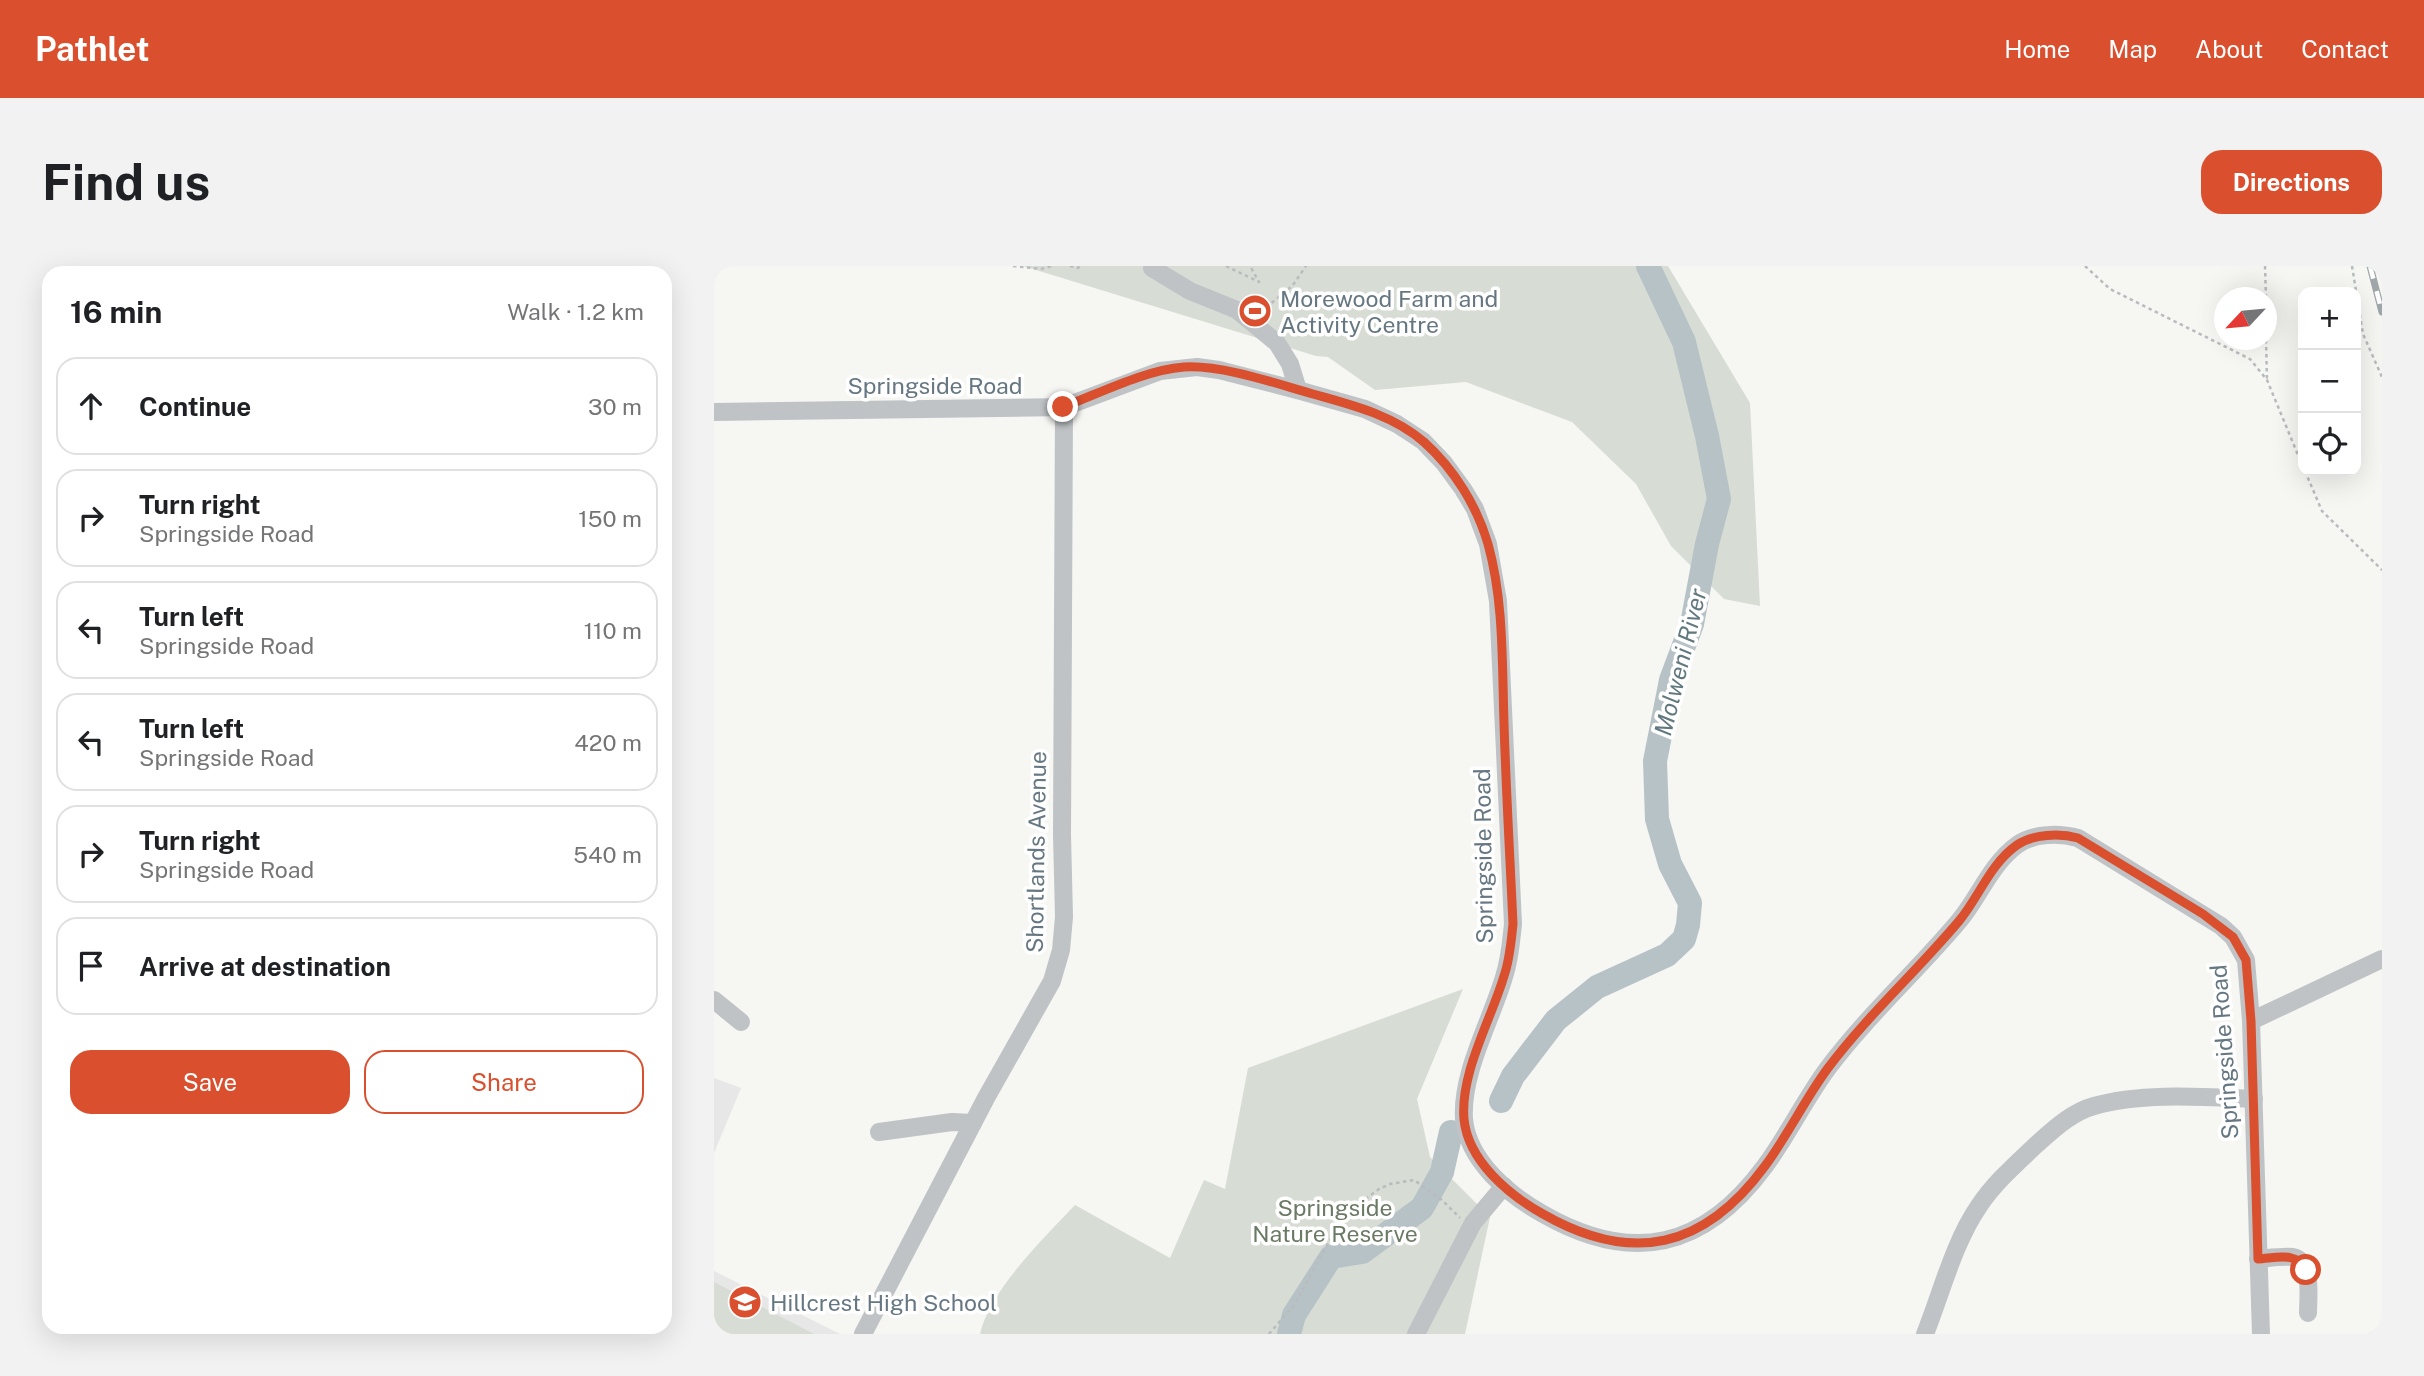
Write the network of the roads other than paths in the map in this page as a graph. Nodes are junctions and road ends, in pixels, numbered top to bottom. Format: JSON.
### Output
{"nodes":[{"id":1,"x":1152,"y":268,"type":"edge"},
{"id":2,"x":1298,"y":390,"type":"junction"},
{"id":3,"x":1063,"y":407,"type":"junction"},
{"id":4,"x":714,"y":412,"type":"edge"},
{"id":5,"x":2382,"y":959,"type":"edge"},
{"id":6,"x":714,"y":1000,"type":"edge"},
{"id":7,"x":2251,"y":1021,"type":"junction"},
{"id":8,"x":741,"y":1022,"type":"dead end"},
{"id":9,"x":2254,"y":1099,"type":"junction"},
{"id":10,"x":972,"y":1123,"type":"junction"},
{"id":11,"x":879,"y":1132,"type":"dead end"},
{"id":12,"x":1504,"y":1186,"type":"junction"},
{"id":13,"x":2258,"y":1259,"type":"junction"},
{"id":14,"x":2308,"y":1313,"type":"dead end"},
{"id":15,"x":863,"y":1334,"type":"edge"},
{"id":16,"x":1416,"y":1334,"type":"edge"},
{"id":17,"x":1925,"y":1334,"type":"edge"},
{"id":18,"x":2261,"y":1334,"type":"edge"}],
"edges":[{"from":1,"to":2,"type":"street"},
{"from":2,"to":3,"type":"street","name":"Springside Road"},
{"from":2,"to":12,"type":"street","name":"Springside Road"},
{"from":3,"to":4,"type":"street","name":"Springside Road"},
{"from":3,"to":10,"type":"street","name":"Shortlands Avenue"},
{"from":5,"to":7,"type":"street"},
{"from":6,"to":8,"type":"street"},
{"from":7,"to":9,"type":"street","name":"Springside Road"},
{"from":7,"to":12,"type":"street","name":"Springside Road"},
{"from":9,"to":13,"type":"street","name":"Springside Road"},
{"from":9,"to":17,"type":"street"},
{"from":10,"to":11,"type":"street"},
{"from":10,"to":15,"type":"street","name":"Shortlands Avenue"},
{"from":12,"to":16,"type":"street"},
{"from":13,"to":14,"type":"street"},
{"from":13,"to":18,"type":"street","name":"Springside Road"}]}
